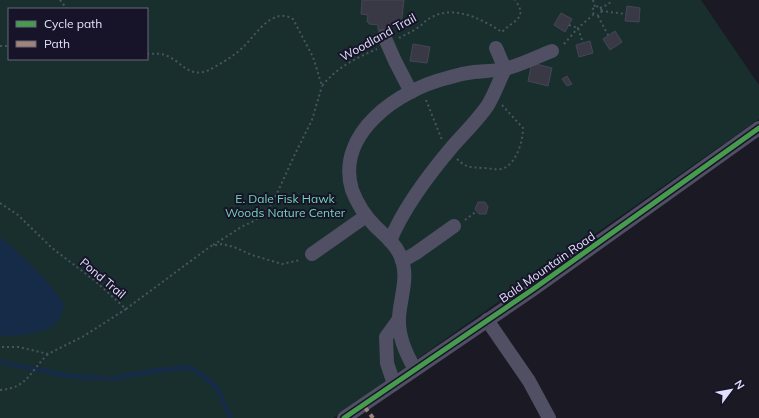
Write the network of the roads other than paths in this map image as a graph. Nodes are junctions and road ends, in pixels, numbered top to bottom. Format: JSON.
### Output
{"nodes":[{"id":1,"x":386,"y":40,"type":"road end"},
{"id":2,"x":496,"y":48,"type":"dead end"},
{"id":3,"x":552,"y":51,"type":"road end"},
{"id":4,"x":505,"y":69,"type":"junction"},
{"id":5,"x":412,"y":92,"type":"junction"},
{"id":6,"x":759,"y":128,"type":"edge"},
{"id":7,"x":366,"y":216,"type":"junction"},
{"id":8,"x":454,"y":226,"type":"dead end"},
{"id":9,"x":390,"y":241,"type":"junction"},
{"id":10,"x":312,"y":254,"type":"road end"},
{"id":11,"x":402,"y":260,"type":"junction"},
{"id":12,"x":399,"y":319,"type":"junction"},
{"id":13,"x":487,"y":320,"type":"junction"},
{"id":14,"x":415,"y":369,"type":"junction"},
{"id":15,"x":394,"y":384,"type":"junction"},
{"id":16,"x":344,"y":418,"type":"edge"},
{"id":17,"x":549,"y":418,"type":"edge"}],
"edges":[{"from":1,"to":5,"type":"street"},
{"from":2,"to":4,"type":"street"},
{"from":3,"to":4,"type":"street"},
{"from":4,"to":5,"type":"street"},
{"from":4,"to":9,"type":"street"},
{"from":5,"to":7,"type":"street"},
{"from":6,"to":13,"type":"street","name":"Bald Mountain Road"},
{"from":7,"to":9,"type":"street"},
{"from":7,"to":10,"type":"street"},
{"from":8,"to":11,"type":"street"},
{"from":9,"to":11,"type":"street"},
{"from":11,"to":12,"type":"street"},
{"from":12,"to":14,"type":"street"},
{"from":12,"to":15,"type":"street"},
{"from":13,"to":14,"type":"street","name":"Bald Mountain Road"},
{"from":13,"to":17,"type":"street"},
{"from":14,"to":15,"type":"street","name":"Bald Mountain Road"},
{"from":15,"to":16,"type":"street","name":"Bald Mountain Road"}]}
